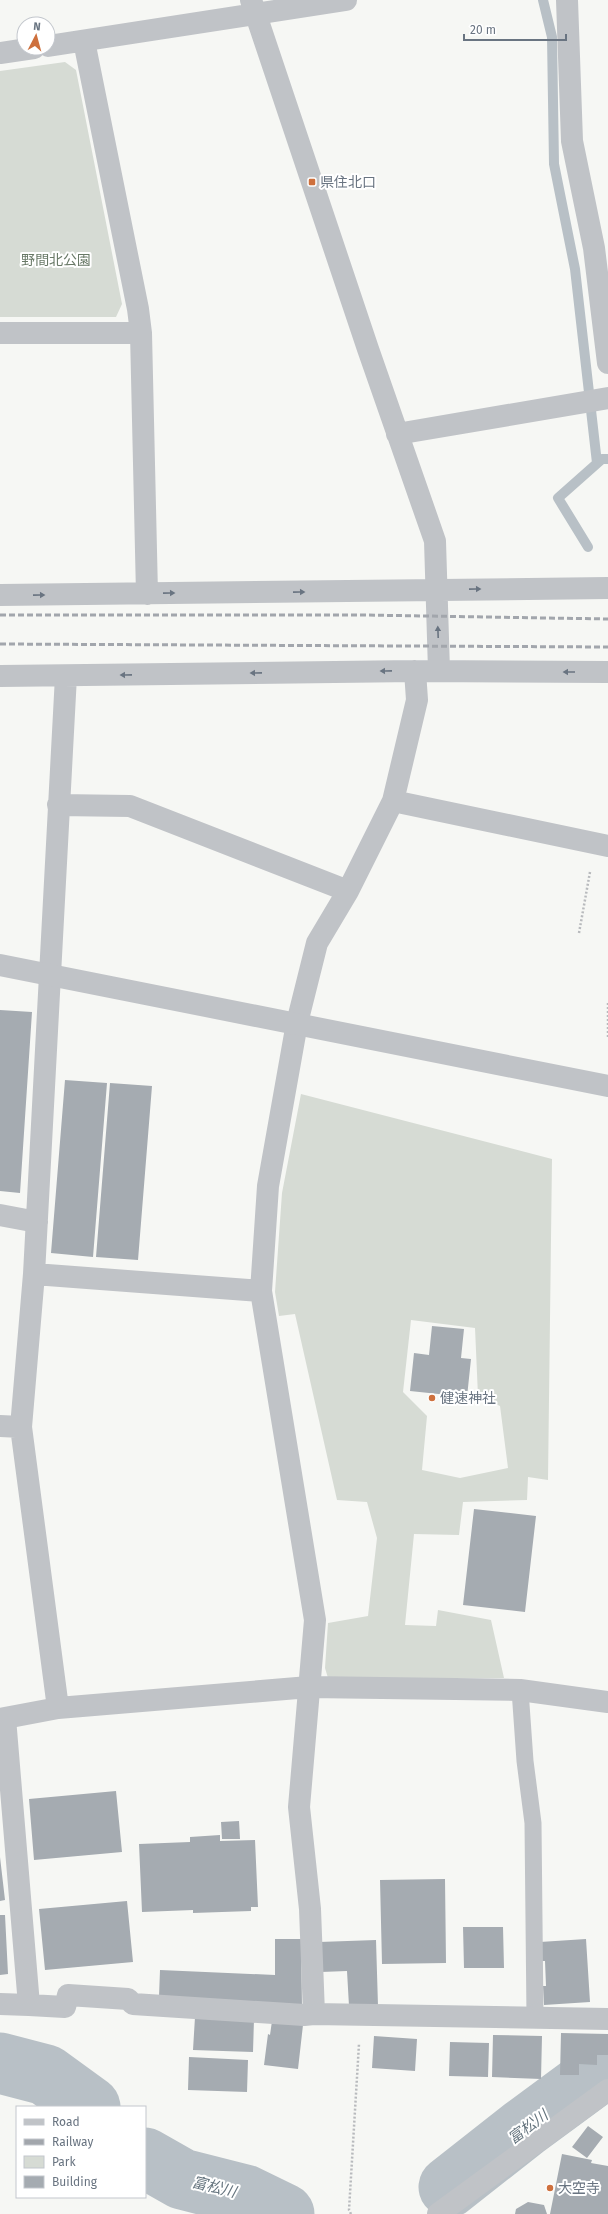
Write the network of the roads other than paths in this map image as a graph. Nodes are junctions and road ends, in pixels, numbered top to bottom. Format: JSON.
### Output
{"nodes":[{"id":1,"x":346,"y":0,"type":"edge"},
{"id":2,"x":567,"y":0,"type":"edge"},
{"id":3,"x":254,"y":7,"type":"edge"},
{"id":4,"x":84,"y":40,"type":"junction"},
{"id":5,"x":56,"y":45,"type":"edge"},
{"id":6,"x":16,"y":51,"type":"edge"},
{"id":7,"x":0,"y":53,"type":"edge"},
{"id":8,"x":601,"y":246,"type":"edge"},
{"id":9,"x":141,"y":333,"type":"junction"},
{"id":10,"x":0,"y":334,"type":"edge"},
{"id":11,"x":608,"y":363,"type":"edge"},
{"id":12,"x":608,"y":398,"type":"edge"},
{"id":13,"x":397,"y":434,"type":"junction"},
{"id":14,"x":608,"y":588,"type":"edge"},
{"id":15,"x":436,"y":590,"type":"junction"},
{"id":16,"x":147,"y":594,"type":"junction"},
{"id":17,"x":0,"y":595,"type":"edge"},
{"id":18,"x":415,"y":671,"type":"junction"},
{"id":19,"x":439,"y":671,"type":"junction"},
{"id":20,"x":608,"y":672,"type":"edge"},
{"id":21,"x":0,"y":676,"type":"edge"},
{"id":22,"x":66,"y":676,"type":"junction"},
{"id":23,"x":393,"y":801,"type":"junction"},
{"id":24,"x":58,"y":805,"type":"junction"},
{"id":25,"x":602,"y":845,"type":"edge"},
{"id":26,"x":348,"y":891,"type":"junction"},
{"id":27,"x":0,"y":965,"type":"edge"},
{"id":28,"x":50,"y":974,"type":"junction"},
{"id":29,"x":297,"y":1023,"type":"junction"},
{"id":30,"x":608,"y":1086,"type":"edge"},
{"id":31,"x":0,"y":1215,"type":"edge"},
{"id":32,"x":37,"y":1222,"type":"junction"},
{"id":33,"x":34,"y":1274,"type":"junction"},
{"id":34,"x":261,"y":1292,"type":"junction"},
{"id":35,"x":10,"y":1426,"type":"edge"},
{"id":36,"x":309,"y":1687,"type":"junction"},
{"id":37,"x":520,"y":1690,"type":"junction"},
{"id":38,"x":608,"y":1702,"type":"edge"},
{"id":39,"x":58,"y":1708,"type":"junction"},
{"id":40,"x":2,"y":1719,"type":"edge"},
{"id":41,"x":0,"y":2004,"type":"edge"},
{"id":42,"x":29,"y":2005,"type":"junction"},
{"id":43,"x":314,"y":2014,"type":"junction"},
{"id":44,"x":534,"y":2018,"type":"junction"},
{"id":45,"x":608,"y":2019,"type":"edge"},
{"id":46,"x":608,"y":2090,"type":"edge"},
{"id":47,"x":438,"y":2214,"type":"edge"}],
"edges":[{"from":1,"to":3,"type":"street"},
{"from":2,"to":8,"type":"street"},
{"from":3,"to":4,"type":"street"},
{"from":3,"to":13,"type":"street"},
{"from":4,"to":5,"type":"street"},
{"from":4,"to":9,"type":"street"},
{"from":6,"to":7,"type":"street"},
{"from":8,"to":11,"type":"street"},
{"from":9,"to":10,"type":"street"},
{"from":9,"to":16,"type":"street"},
{"from":12,"to":13,"type":"street"},
{"from":13,"to":15,"type":"street"},
{"from":15,"to":14,"type":"street","one_way":true},
{"from":16,"to":15,"type":"street","one_way":true},
{"from":19,"to":15,"type":"street","one_way":true},
{"from":17,"to":16,"type":"street","one_way":true},
{"from":18,"to":19,"type":"street"},
{"from":18,"to":22,"type":"street","one_way":true},
{"from":18,"to":23,"type":"street"},
{"from":20,"to":19,"type":"street","one_way":true},
{"from":21,"to":22,"type":"street"},
{"from":22,"to":24,"type":"street"},
{"from":23,"to":25,"type":"street"},
{"from":23,"to":26,"type":"street"},
{"from":24,"to":26,"type":"street"},
{"from":24,"to":28,"type":"street"},
{"from":26,"to":29,"type":"street"},
{"from":27,"to":28,"type":"street"},
{"from":28,"to":29,"type":"street"},
{"from":28,"to":32,"type":"street"},
{"from":29,"to":30,"type":"street"},
{"from":29,"to":34,"type":"street"},
{"from":31,"to":32,"type":"street"},
{"from":32,"to":33,"type":"street"},
{"from":33,"to":34,"type":"street"},
{"from":33,"to":35,"type":"street"},
{"from":34,"to":36,"type":"street"},
{"from":35,"to":39,"type":"street"},
{"from":36,"to":37,"type":"street"},
{"from":36,"to":39,"type":"street"},
{"from":36,"to":43,"type":"street"},
{"from":37,"to":38,"type":"street"},
{"from":37,"to":44,"type":"lane"},
{"from":39,"to":40,"type":"street"},
{"from":40,"to":42,"type":"street"},
{"from":41,"to":42,"type":"street"},
{"from":42,"to":43,"type":"street"},
{"from":43,"to":44,"type":"street"},
{"from":44,"to":45,"type":"street"},
{"from":46,"to":47,"type":"street"}]}
